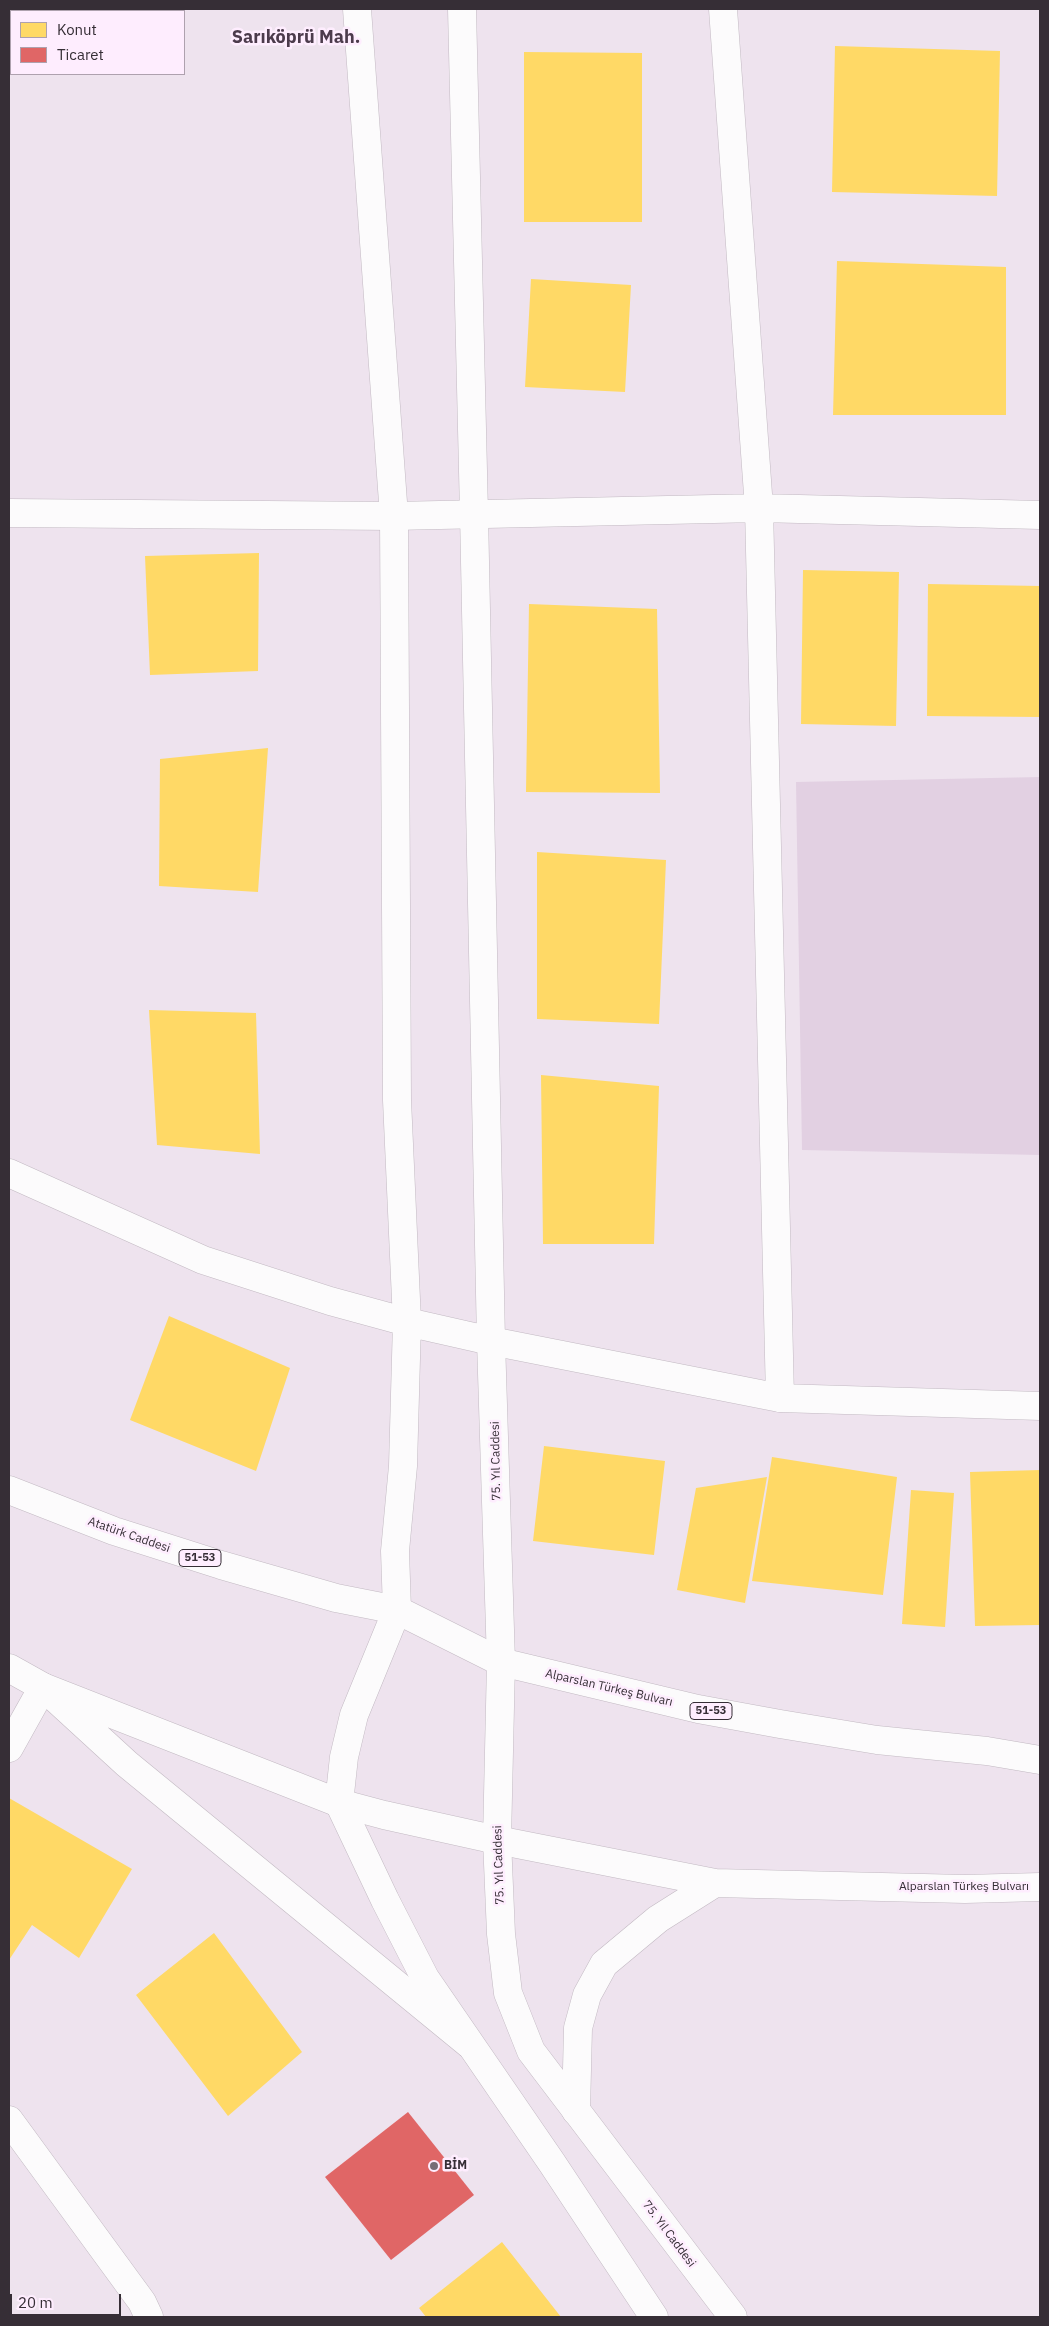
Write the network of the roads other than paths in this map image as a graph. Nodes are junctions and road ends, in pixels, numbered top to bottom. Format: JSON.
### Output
{"nodes":[{"id":1,"x":356,"y":9,"type":"edge"},
{"id":2,"x":462,"y":9,"type":"edge"},
{"id":3,"x":723,"y":9,"type":"edge"},
{"id":4,"x":759,"y":508,"type":"junction"},
{"id":5,"x":9,"y":513,"type":"edge"},
{"id":6,"x":474,"y":513,"type":"junction"},
{"id":7,"x":1040,"y":515,"type":"edge"},
{"id":8,"x":394,"y":516,"type":"junction"},
{"id":9,"x":9,"y":1173,"type":"edge"},
{"id":10,"x":407,"y":1322,"type":"junction"},
{"id":11,"x":491,"y":1341,"type":"junction"},
{"id":12,"x":780,"y":1398,"type":"junction"},
{"id":13,"x":1040,"y":1406,"type":"edge"},
{"id":14,"x":9,"y":1490,"type":"edge"},
{"id":15,"x":397,"y":1610,"type":"junction"},
{"id":16,"x":501,"y":1662,"type":"junction"},
{"id":17,"x":9,"y":1668,"type":"edge"},
{"id":18,"x":43,"y":1687,"type":"junction"},
{"id":19,"x":9,"y":1748,"type":"edge"},
{"id":20,"x":1040,"y":1760,"type":"edge"},
{"id":21,"x":339,"y":1803,"type":"junction"},
{"id":22,"x":497,"y":1840,"type":"junction"},
{"id":23,"x":716,"y":1883,"type":"junction"},
{"id":24,"x":1040,"y":1887,"type":"edge"},
{"id":25,"x":469,"y":2044,"type":"junction"},
{"id":26,"x":576,"y":2110,"type":"junction"},
{"id":27,"x":9,"y":2120,"type":"edge"},
{"id":28,"x":149,"y":2317,"type":"edge"},
{"id":29,"x":654,"y":2317,"type":"edge"},
{"id":30,"x":733,"y":2317,"type":"edge"}],
"edges":[{"from":1,"to":8,"type":"street"},
{"from":2,"to":6,"type":"street","name":"75. Yıl Caddesi"},
{"from":3,"to":4,"type":"street"},
{"from":4,"to":6,"type":"street"},
{"from":4,"to":7,"type":"street"},
{"from":4,"to":12,"type":"street"},
{"from":5,"to":8,"type":"street"},
{"from":6,"to":8,"type":"street"},
{"from":6,"to":11,"type":"street","name":"75. Yıl Caddesi"},
{"from":8,"to":10,"type":"street"},
{"from":9,"to":10,"type":"street"},
{"from":10,"to":11,"type":"street"},
{"from":10,"to":15,"type":"street"},
{"from":11,"to":12,"type":"street"},
{"from":11,"to":16,"type":"street","name":"75. Yıl Caddesi"},
{"from":12,"to":13,"type":"street"},
{"from":14,"to":15,"type":"street","name":"Atatürk Caddesi","number":"51-53"},
{"from":15,"to":16,"type":"street","name":"Alparslan Türkeş Bulvarı","number":"51-53"},
{"from":15,"to":21,"type":"street"},
{"from":16,"to":20,"type":"street","name":"Alparslan Türkeş Bulvarı","number":"51-53"},
{"from":16,"to":22,"type":"street","name":"75. Yıl Caddesi"},
{"from":17,"to":18,"type":"street"},
{"from":18,"to":19,"type":"street"},
{"from":18,"to":21,"type":"street"},
{"from":18,"to":25,"type":"street"},
{"from":21,"to":22,"type":"street","name":"Alparslan Türkeş Bulvarı"},
{"from":21,"to":25,"type":"street"},
{"from":22,"to":23,"type":"street","name":"Alparslan Türkeş Bulvarı"},
{"from":22,"to":26,"type":"street","name":"75. Yıl Caddesi"},
{"from":23,"to":24,"type":"street","name":"Alparslan Türkeş Bulvarı"},
{"from":23,"to":26,"type":"street"},
{"from":25,"to":29,"type":"street"},
{"from":26,"to":30,"type":"street","name":"75. Yıl Caddesi"},
{"from":27,"to":28,"type":"street"}]}
